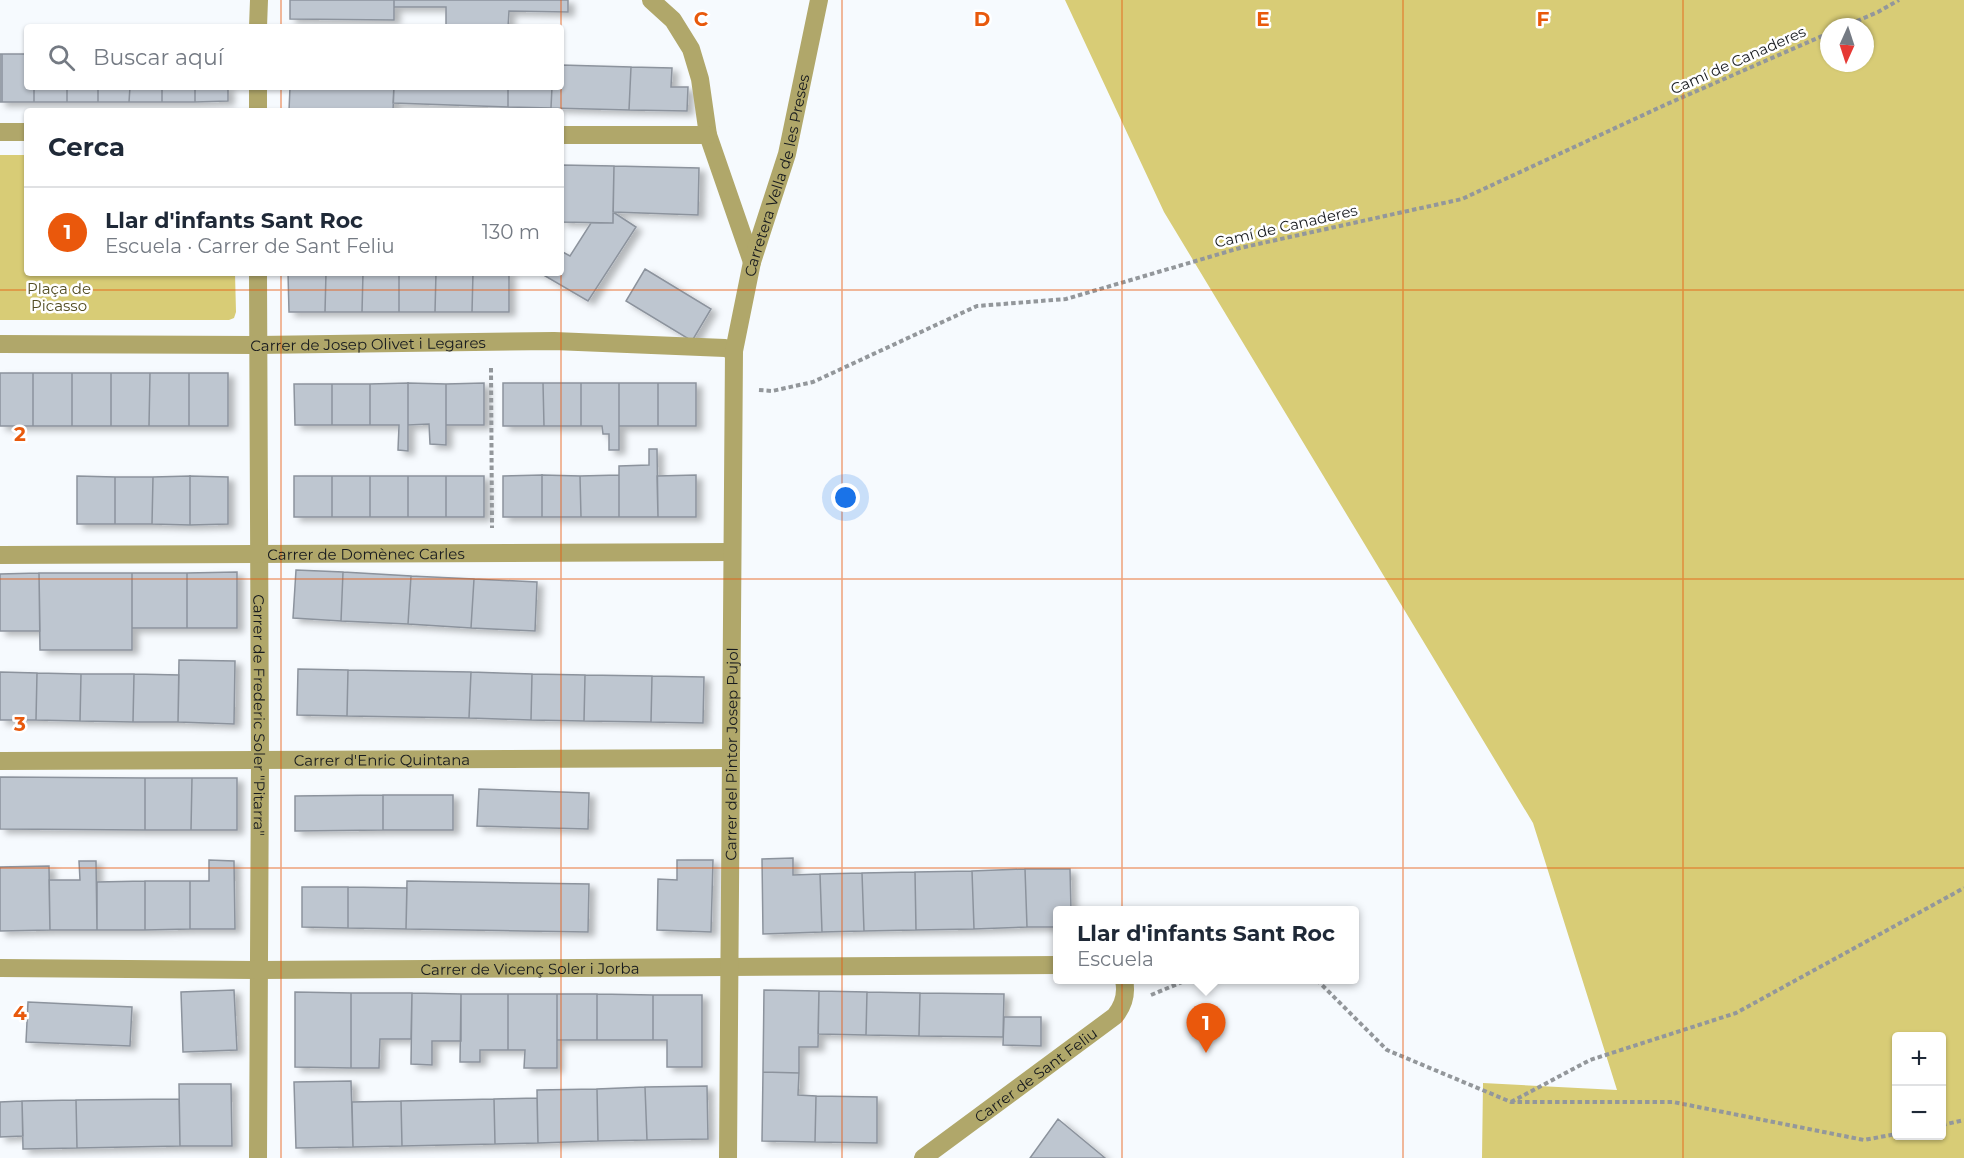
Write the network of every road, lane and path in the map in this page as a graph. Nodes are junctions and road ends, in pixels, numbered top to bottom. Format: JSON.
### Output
{"nodes":[{"id":1,"x":259,"y":0,"type":"edge"},
{"id":2,"x":651,"y":0,"type":"edge"},
{"id":3,"x":819,"y":0,"type":"edge"},
{"id":4,"x":1899,"y":0,"type":"edge"},
{"id":5,"x":1864,"y":18,"type":"edge"},
{"id":6,"x":258,"y":24,"type":"edge"},
{"id":7,"x":1820,"y":37,"type":"edge"},
{"id":8,"x":258,"y":90,"type":"edge"},
{"id":9,"x":258,"y":108,"type":"edge"},
{"id":10,"x":0,"y":132,"type":"edge"},
{"id":11,"x":24,"y":132,"type":"edge"},
{"id":12,"x":564,"y":135,"type":"edge"},
{"id":13,"x":708,"y":135,"type":"junction"},
{"id":14,"x":752,"y":262,"type":"junction"},
{"id":15,"x":258,"y":276,"type":"edge"},
{"id":16,"x":491,"y":342,"type":"junction"},
{"id":17,"x":0,"y":344,"type":"edge"},
{"id":18,"x":258,"y":345,"type":"junction"},
{"id":19,"x":734,"y":351,"type":"junction"},
{"id":20,"x":734,"y":389,"type":"junction"},
{"id":21,"x":732,"y":552,"type":"junction"},
{"id":22,"x":492,"y":553,"type":"junction"},
{"id":23,"x":0,"y":555,"type":"edge"},
{"id":24,"x":258,"y":555,"type":"junction"},
{"id":25,"x":730,"y":758,"type":"junction"},
{"id":26,"x":260,"y":760,"type":"junction"},
{"id":27,"x":0,"y":761,"type":"edge"},
{"id":28,"x":1964,"y":888,"type":"edge"},
{"id":29,"x":1053,"y":965,"type":"edge"},
{"id":30,"x":729,"y":967,"type":"junction"},
{"id":31,"x":0,"y":969,"type":"edge"},
{"id":32,"x":259,"y":970,"type":"junction"},
{"id":33,"x":1125,"y":984,"type":"edge"},
{"id":34,"x":1177,"y":984,"type":"edge"},
{"id":35,"x":1321,"y":984,"type":"edge"},
{"id":36,"x":1122,"y":1007,"type":"junction"},
{"id":37,"x":1511,"y":1102,"type":"junction"},
{"id":38,"x":1964,"y":1120,"type":"edge"},
{"id":39,"x":1946,"y":1124,"type":"edge"},
{"id":40,"x":1892,"y":1135,"type":"edge"},
{"id":41,"x":258,"y":1158,"type":"edge"},
{"id":42,"x":729,"y":1158,"type":"edge"},
{"id":43,"x":923,"y":1158,"type":"edge"}],
"edges":[{"from":1,"to":6,"type":"street"},
{"from":2,"to":13,"type":"street"},
{"from":3,"to":14,"type":"street","name":"Carretera Vella de les Preses"},
{"from":4,"to":5,"type":"path"},
{"from":7,"to":20,"type":"path","name":"Camí de Canaderes"},
{"from":8,"to":9,"type":"street"},
{"from":10,"to":11,"type":"street"},
{"from":12,"to":13,"type":"street"},
{"from":13,"to":14,"type":"street"},
{"from":14,"to":19,"type":"street","name":"Carretera Vella de les Preses"},
{"from":15,"to":18,"type":"street","name":"Carrer de Frederic Soler \"Pitarra\""},
{"from":16,"to":18,"type":"street","name":"Carrer de Josep Olivet i Legares"},
{"from":16,"to":19,"type":"street","name":"Carrer de Josep Olivet i Legares"},
{"from":16,"to":22,"type":"path"},
{"from":17,"to":18,"type":"street","name":"Carrer de Josep Olivet i Legares"},
{"from":18,"to":24,"type":"street","name":"Carrer de Frederic Soler \"Pitarra\""},
{"from":19,"to":20,"type":"street","name":"Carrer del Pintor Josep Pujol"},
{"from":20,"to":21,"type":"street","name":"Carrer del Pintor Josep Pujol"},
{"from":21,"to":22,"type":"street","name":"Carrer de Domènec Carles"},
{"from":21,"to":25,"type":"street","name":"Carrer del Pintor Josep Pujol"},
{"from":22,"to":24,"type":"street","name":"Carrer de Domènec Carles"},
{"from":23,"to":24,"type":"street","name":"Carrer de Domènec Carles"},
{"from":24,"to":26,"type":"street","name":"Carrer de Frederic Soler \"Pitarra\""},
{"from":25,"to":26,"type":"street","name":"Carrer d'Enric Quintana"},
{"from":25,"to":30,"type":"street","name":"Carrer del Pintor Josep Pujol"},
{"from":26,"to":27,"type":"street","name":"Carrer d'Enric Quintana"},
{"from":26,"to":32,"type":"street","name":"Carrer de Frederic Soler \"Pitarra\""},
{"from":28,"to":37,"type":"path"},
{"from":29,"to":30,"type":"street","name":"Carrer de Vicenç Soler i Jorba"},
{"from":30,"to":32,"type":"street","name":"Carrer de Vicenç Soler i Jorba"},
{"from":30,"to":42,"type":"street","name":"Carrer del Pintor Josep Pujol"},
{"from":31,"to":32,"type":"street","name":"Carrer de Vicenç Soler i Jorba"},
{"from":32,"to":41,"type":"street","name":"Carrer de Frederic Soler \"Pitarra\""},
{"from":33,"to":36,"type":"street"},
{"from":34,"to":36,"type":"path"},
{"from":35,"to":37,"type":"path"},
{"from":36,"to":43,"type":"street","name":"Carrer de Sant Feliu"},
{"from":37,"to":40,"type":"path"},
{"from":38,"to":39,"type":"path"}]}
